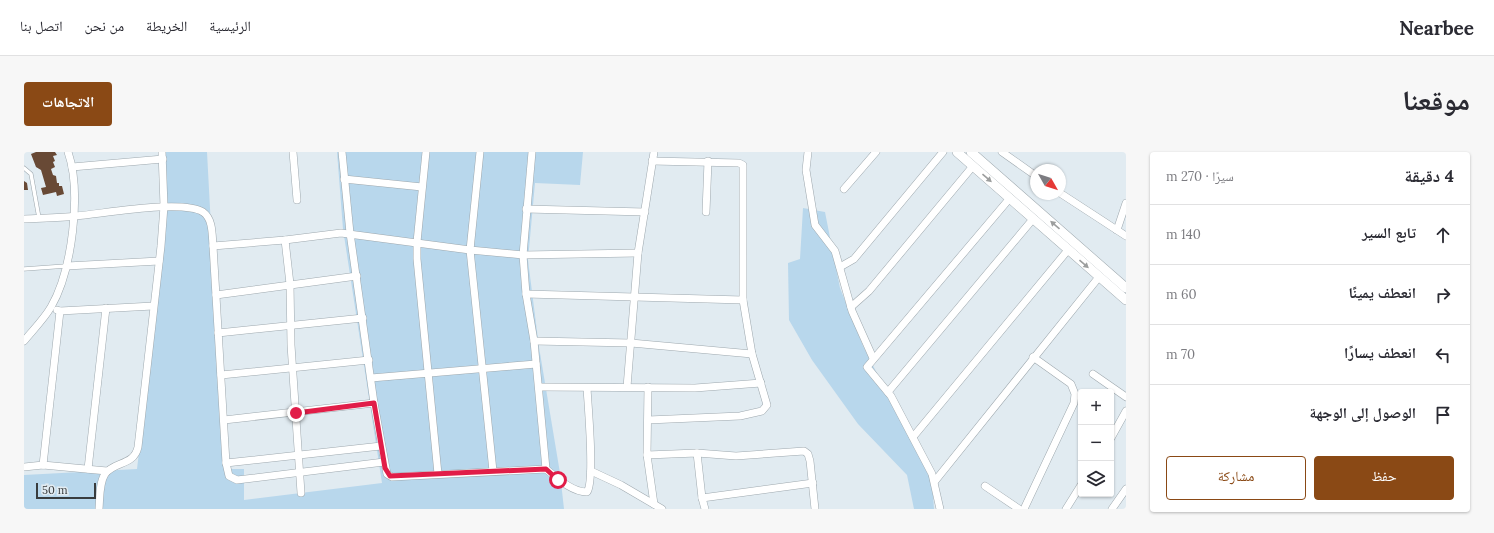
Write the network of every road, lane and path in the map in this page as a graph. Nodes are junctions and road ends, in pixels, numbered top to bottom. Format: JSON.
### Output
{"nodes":[{"id":1,"x":68,"y":152,"type":"edge"},
{"id":2,"x":293,"y":152,"type":"edge"},
{"id":3,"x":342,"y":152,"type":"edge"},
{"id":4,"x":426,"y":152,"type":"edge"},
{"id":5,"x":480,"y":152,"type":"edge"},
{"id":6,"x":532,"y":152,"type":"edge"},
{"id":7,"x":654,"y":152,"type":"edge"},
{"id":8,"x":687,"y":152,"type":"edge"},
{"id":9,"x":808,"y":152,"type":"edge"},
{"id":10,"x":876,"y":152,"type":"edge"},
{"id":11,"x":943,"y":152,"type":"edge"},
{"id":12,"x":1002,"y":152,"type":"edge"},
{"id":13,"x":966,"y":154,"type":"edge"},
{"id":14,"x":163,"y":156,"type":"edge"},
{"id":15,"x":686,"y":160,"type":"junction"},
{"id":16,"x":652,"y":161,"type":"junction"},
{"id":17,"x":708,"y":161,"type":"junction"},
{"id":18,"x":973,"y":166,"type":"junction"},
{"id":19,"x":72,"y":167,"type":"junction"},
{"id":20,"x":24,"y":168,"type":"edge"},
{"id":21,"x":1030,"y":172,"type":"edge"},
{"id":22,"x":344,"y":179,"type":"junction"},
{"id":23,"x":422,"y":187,"type":"junction"},
{"id":24,"x":844,"y":189,"type":"dead end"},
{"id":25,"x":1066,"y":197,"type":"edge"},
{"id":26,"x":1010,"y":198,"type":"junction"},
{"id":27,"x":297,"y":200,"type":"dead end"},
{"id":28,"x":1126,"y":204,"type":"edge"},
{"id":29,"x":164,"y":206,"type":"junction"},
{"id":30,"x":526,"y":209,"type":"junction"},
{"id":31,"x":645,"y":212,"type":"junction"},
{"id":32,"x":706,"y":212,"type":"dead end"},
{"id":33,"x":75,"y":216,"type":"junction"},
{"id":34,"x":40,"y":218,"type":"junction"},
{"id":35,"x":24,"y":219,"type":"edge"},
{"id":36,"x":1033,"y":219,"type":"junction"},
{"id":37,"x":1117,"y":230,"type":"junction"},
{"id":38,"x":350,"y":233,"type":"junction"},
{"id":39,"x":1126,"y":236,"type":"edge"},
{"id":40,"x":285,"y":240,"type":"junction"},
{"id":41,"x":417,"y":242,"type":"junction"},
{"id":42,"x":213,"y":246,"type":"junction"},
{"id":43,"x":470,"y":250,"type":"junction"},
{"id":44,"x":1068,"y":250,"type":"junction"},
{"id":45,"x":638,"y":253,"type":"junction"},
{"id":46,"x":524,"y":255,"type":"junction"},
{"id":47,"x":159,"y":261,"type":"junction"},
{"id":48,"x":67,"y":266,"type":"junction"},
{"id":49,"x":840,"y":267,"type":"junction"},
{"id":50,"x":24,"y":269,"type":"edge"},
{"id":51,"x":357,"y":276,"type":"junction"},
{"id":52,"x":1098,"y":277,"type":"junction"},
{"id":53,"x":290,"y":284,"type":"junction"},
{"id":54,"x":1126,"y":288,"type":"edge"},
{"id":55,"x":526,"y":294,"type":"junction"},
{"id":56,"x":216,"y":295,"type":"junction"},
{"id":57,"x":634,"y":297,"type":"junction"},
{"id":58,"x":743,"y":300,"type":"junction"},
{"id":59,"x":1126,"y":300,"type":"edge"},
{"id":60,"x":153,"y":306,"type":"junction"},
{"id":61,"x":51,"y":307,"type":"junction"},
{"id":62,"x":851,"y":307,"type":"junction"},
{"id":63,"x":106,"y":308,"type":"junction"},
{"id":64,"x":60,"y":311,"type":"junction"},
{"id":65,"x":363,"y":318,"type":"junction"},
{"id":66,"x":290,"y":325,"type":"junction"},
{"id":67,"x":218,"y":333,"type":"junction"},
{"id":68,"x":24,"y":340,"type":"edge"},
{"id":69,"x":534,"y":341,"type":"junction"},
{"id":70,"x":631,"y":343,"type":"junction"},
{"id":71,"x":752,"y":354,"type":"junction"},
{"id":72,"x":1033,"y":357,"type":"junction"},
{"id":73,"x":873,"y":358,"type":"junction"},
{"id":74,"x":369,"y":360,"type":"junction"},
{"id":75,"x":536,"y":364,"type":"junction"},
{"id":76,"x":484,"y":368,"type":"junction"},
{"id":77,"x":293,"y":369,"type":"junction"},
{"id":78,"x":427,"y":373,"type":"junction"},
{"id":79,"x":1093,"y":374,"type":"dead end"},
{"id":80,"x":221,"y":375,"type":"junction"},
{"id":81,"x":371,"y":378,"type":"junction"},
{"id":82,"x":761,"y":383,"type":"junction"},
{"id":83,"x":539,"y":387,"type":"junction"},
{"id":84,"x":627,"y":387,"type":"junction"},
{"id":85,"x":648,"y":387,"type":"junction"},
{"id":86,"x":588,"y":388,"type":"junction"},
{"id":87,"x":888,"y":392,"type":"junction"},
{"id":88,"x":1126,"y":397,"type":"edge"},
{"id":89,"x":374,"y":403,"type":"junction"},
{"id":90,"x":1126,"y":412,"type":"edge"},
{"id":91,"x":296,"y":413,"type":"junction"},
{"id":92,"x":224,"y":420,"type":"junction"},
{"id":93,"x":648,"y":420,"type":"junction"},
{"id":94,"x":1114,"y":433,"type":"edge"},
{"id":95,"x":913,"y":437,"type":"junction"},
{"id":96,"x":381,"y":446,"type":"junction"},
{"id":97,"x":697,"y":453,"type":"junction"},
{"id":98,"x":647,"y":455,"type":"junction"},
{"id":99,"x":299,"y":456,"type":"junction"},
{"id":100,"x":226,"y":462,"type":"junction"},
{"id":101,"x":384,"y":462,"type":"junction"},
{"id":102,"x":43,"y":465,"type":"junction"},
{"id":103,"x":24,"y":467,"type":"edge"},
{"id":104,"x":88,"y":469,"type":"junction"},
{"id":105,"x":546,"y":469,"type":"junction"},
{"id":106,"x":107,"y":471,"type":"junction"},
{"id":107,"x":492,"y":471,"type":"junction"},
{"id":108,"x":591,"y":471,"type":"junction"},
{"id":109,"x":300,"y":474,"type":"junction"},
{"id":110,"x":438,"y":474,"type":"junction"},
{"id":111,"x":935,"y":482,"type":"junction"},
{"id":112,"x":813,"y":483,"type":"junction"},
{"id":113,"x":985,"y":486,"type":"dead end"},
{"id":114,"x":1126,"y":489,"type":"edge"},
{"id":115,"x":1078,"y":490,"type":"edge"},
{"id":116,"x":301,"y":493,"type":"dead end"},
{"id":117,"x":702,"y":498,"type":"junction"},
{"id":118,"x":654,"y":504,"type":"junction"},
{"id":119,"x":99,"y":509,"type":"edge"},
{"id":120,"x":662,"y":509,"type":"edge"},
{"id":121,"x":705,"y":509,"type":"edge"},
{"id":122,"x":815,"y":509,"type":"edge"},
{"id":123,"x":940,"y":509,"type":"edge"},
{"id":124,"x":1018,"y":509,"type":"edge"},
{"id":125,"x":1024,"y":509,"type":"edge"},
{"id":126,"x":1066,"y":509,"type":"edge"},
{"id":127,"x":1112,"y":509,"type":"edge"}],
"edges":[{"from":1,"to":19,"type":"street"},
{"from":2,"to":27,"type":"street"},
{"from":3,"to":22,"type":"street"},
{"from":4,"to":23,"type":"street"},
{"from":5,"to":43,"type":"street"},
{"from":6,"to":30,"type":"street"},
{"from":7,"to":16,"type":"street"},
{"from":8,"to":15,"type":"street"},
{"from":9,"to":49,"type":"street"},
{"from":10,"to":24,"type":"street"},
{"from":11,"to":49,"type":"street"},
{"from":12,"to":21,"type":"street"},
{"from":13,"to":18,"type":"street"},
{"from":54,"to":13,"type":"street","one_way":true},
{"from":14,"to":19,"type":"street"},
{"from":14,"to":29,"type":"street"},
{"from":15,"to":16,"type":"street"},
{"from":15,"to":17,"type":"street"},
{"from":16,"to":31,"type":"street"},
{"from":17,"to":32,"type":"street"},
{"from":17,"to":58,"type":"street"},
{"from":18,"to":26,"type":"street","one_way":true},
{"from":18,"to":62,"type":"street"},
{"from":19,"to":33,"type":"street"},
{"from":20,"to":34,"type":"lane"},
{"from":22,"to":23,"type":"street"},
{"from":22,"to":38,"type":"street"},
{"from":23,"to":41,"type":"street"},
{"from":25,"to":37,"type":"street"},
{"from":26,"to":36,"type":"street"},
{"from":26,"to":73,"type":"street"},
{"from":28,"to":37,"type":"street"},
{"from":29,"to":33,"type":"street"},
{"from":29,"to":42,"type":"street"},
{"from":29,"to":47,"type":"street"},
{"from":30,"to":31,"type":"street"},
{"from":30,"to":46,"type":"street"},
{"from":31,"to":45,"type":"street"},
{"from":33,"to":34,"type":"street"},
{"from":33,"to":48,"type":"street"},
{"from":34,"to":35,"type":"street"},
{"from":36,"to":44,"type":"street"},
{"from":36,"to":87,"type":"street"},
{"from":37,"to":39,"type":"street"},
{"from":38,"to":40,"type":"street"},
{"from":38,"to":41,"type":"street"},
{"from":38,"to":51,"type":"street"},
{"from":40,"to":42,"type":"street"},
{"from":40,"to":53,"type":"street"},
{"from":41,"to":43,"type":"street"},
{"from":41,"to":78,"type":"street"},
{"from":42,"to":56,"type":"street"},
{"from":43,"to":46,"type":"street"},
{"from":43,"to":76,"type":"street"},
{"from":44,"to":52,"type":"street","one_way":true},
{"from":44,"to":95,"type":"street"},
{"from":45,"to":46,"type":"street"},
{"from":45,"to":57,"type":"street"},
{"from":46,"to":55,"type":"street"},
{"from":47,"to":48,"type":"street"},
{"from":47,"to":60,"type":"street"},
{"from":48,"to":50,"type":"lane"},
{"from":48,"to":61,"type":"street"},
{"from":49,"to":62,"type":"street"},
{"from":51,"to":53,"type":"street"},
{"from":51,"to":65,"type":"street"},
{"from":52,"to":59,"type":"street"},
{"from":52,"to":72,"type":"street"},
{"from":53,"to":56,"type":"street"},
{"from":53,"to":66,"type":"street"},
{"from":55,"to":57,"type":"street"},
{"from":55,"to":69,"type":"street"},
{"from":56,"to":67,"type":"street"},
{"from":57,"to":58,"type":"street"},
{"from":57,"to":70,"type":"street"},
{"from":58,"to":71,"type":"street"},
{"from":60,"to":63,"type":"street"},
{"from":60,"to":106,"type":"street"},
{"from":61,"to":64,"type":"street"},
{"from":61,"to":68,"type":"street"},
{"from":62,"to":73,"type":"street"},
{"from":63,"to":64,"type":"street"},
{"from":63,"to":104,"type":"street"},
{"from":64,"to":102,"type":"street"},
{"from":65,"to":66,"type":"street"},
{"from":65,"to":74,"type":"street"},
{"from":66,"to":67,"type":"street"},
{"from":66,"to":77,"type":"street"},
{"from":67,"to":80,"type":"street"},
{"from":69,"to":70,"type":"street"},
{"from":69,"to":75,"type":"street"},
{"from":70,"to":71,"type":"street"},
{"from":70,"to":84,"type":"street"},
{"from":71,"to":82,"type":"street"},
{"from":72,"to":111,"type":"street"},
{"from":72,"to":125,"type":"street"},
{"from":73,"to":87,"type":"street"},
{"from":74,"to":77,"type":"street"},
{"from":74,"to":81,"type":"street"},
{"from":75,"to":76,"type":"street"},
{"from":75,"to":83,"type":"street"},
{"from":76,"to":78,"type":"street"},
{"from":76,"to":107,"type":"street"},
{"from":77,"to":80,"type":"street"},
{"from":77,"to":91,"type":"street"},
{"from":78,"to":81,"type":"street"},
{"from":78,"to":110,"type":"street"},
{"from":79,"to":88,"type":"street"},
{"from":80,"to":92,"type":"street"},
{"from":81,"to":89,"type":"street"},
{"from":82,"to":85,"type":"street"},
{"from":82,"to":93,"type":"street"},
{"from":83,"to":86,"type":"street"},
{"from":83,"to":105,"type":"street"},
{"from":84,"to":85,"type":"street"},
{"from":84,"to":86,"type":"street"},
{"from":85,"to":93,"type":"street"},
{"from":86,"to":108,"type":"street"},
{"from":87,"to":95,"type":"street"},
{"from":89,"to":91,"type":"street"},
{"from":89,"to":96,"type":"street"},
{"from":90,"to":94,"type":"street"},
{"from":91,"to":92,"type":"street"},
{"from":91,"to":99,"type":"street"},
{"from":92,"to":100,"type":"street"},
{"from":93,"to":98,"type":"street"},
{"from":95,"to":111,"type":"street"},
{"from":96,"to":99,"type":"street"},
{"from":96,"to":101,"type":"street"},
{"from":97,"to":98,"type":"street"},
{"from":97,"to":112,"type":"street"},
{"from":97,"to":117,"type":"street"},
{"from":98,"to":118,"type":"street"},
{"from":99,"to":100,"type":"street"},
{"from":99,"to":109,"type":"street"},
{"from":100,"to":109,"type":"street"},
{"from":101,"to":109,"type":"street"},
{"from":101,"to":110,"type":"street"},
{"from":102,"to":103,"type":"street"},
{"from":102,"to":104,"type":"street"},
{"from":104,"to":106,"type":"street"},
{"from":105,"to":107,"type":"street"},
{"from":105,"to":108,"type":"street"},
{"from":106,"to":119,"type":"street"},
{"from":107,"to":110,"type":"street"},
{"from":108,"to":118,"type":"street"},
{"from":109,"to":116,"type":"street"},
{"from":111,"to":123,"type":"street"},
{"from":112,"to":117,"type":"street"},
{"from":112,"to":122,"type":"street"},
{"from":113,"to":124,"type":"street"},
{"from":114,"to":127,"type":"street"},
{"from":115,"to":126,"type":"street"},
{"from":117,"to":121,"type":"street"},
{"from":118,"to":120,"type":"street"}]}
